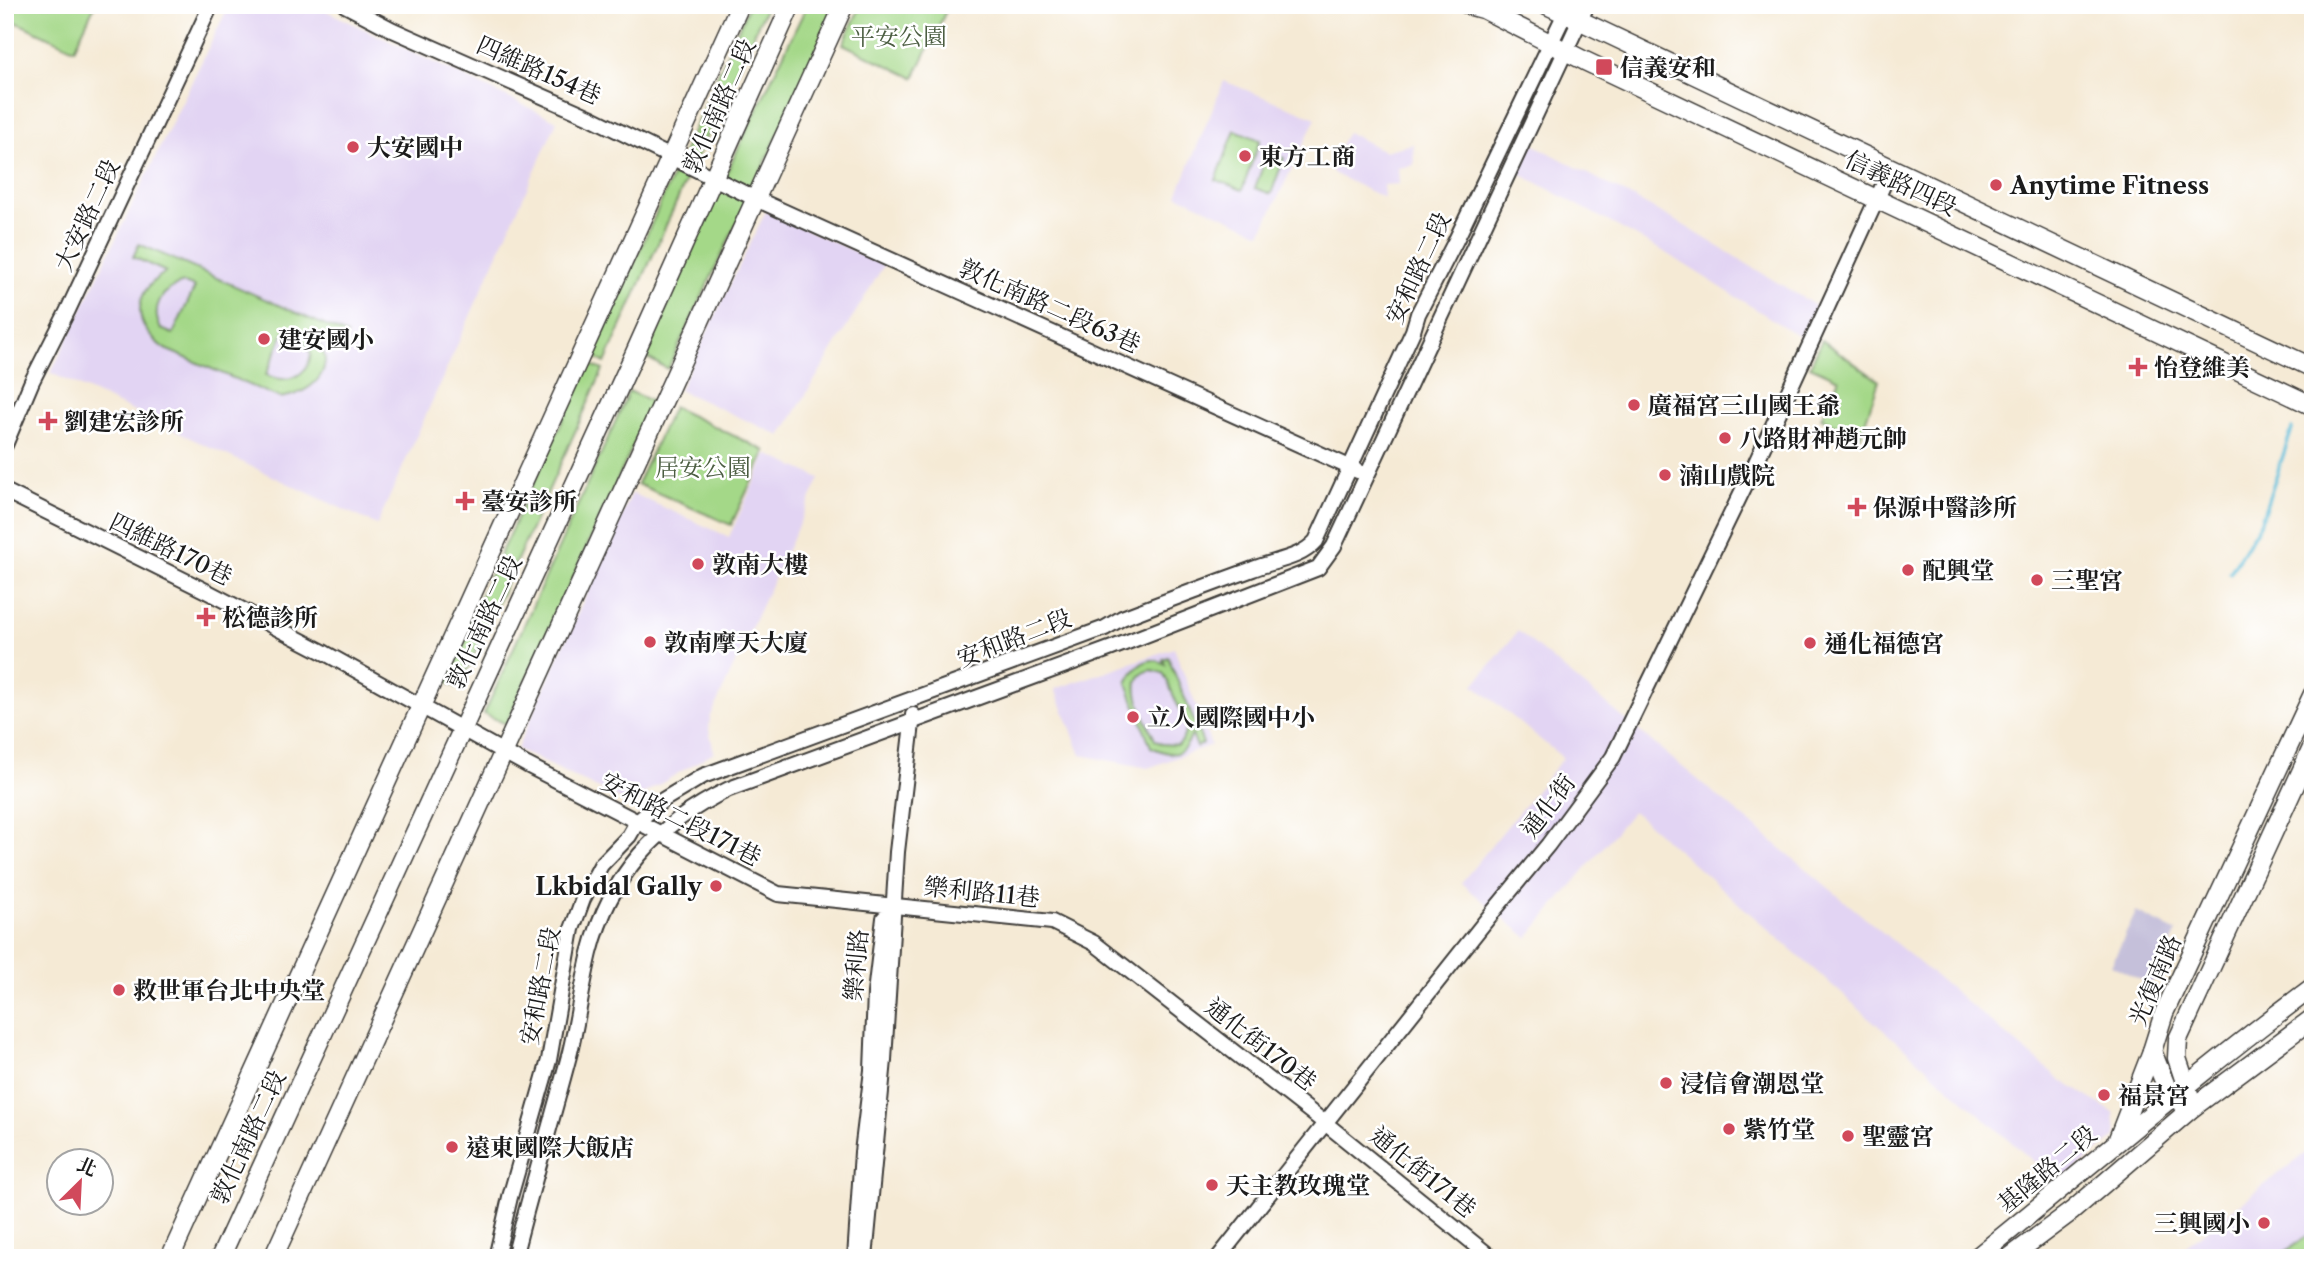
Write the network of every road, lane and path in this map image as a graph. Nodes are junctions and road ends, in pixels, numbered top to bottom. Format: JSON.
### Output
{"nodes":[{"id":1,"x":211,"y":5,"type":"edge"},
{"id":2,"x":345,"y":5,"type":"edge"},
{"id":3,"x":740,"y":5,"type":"edge"},
{"id":4,"x":792,"y":5,"type":"edge"},
{"id":5,"x":844,"y":5,"type":"edge"},
{"id":6,"x":1468,"y":5,"type":"edge"},
{"id":7,"x":1547,"y":5,"type":"edge"},
{"id":8,"x":1569,"y":26,"type":"edge"},
{"id":9,"x":671,"y":156,"type":"junction"},
{"id":10,"x":1891,"y":168,"type":"junction"},
{"id":11,"x":714,"y":178,"type":"junction"},
{"id":12,"x":756,"y":199,"type":"junction"},
{"id":13,"x":1877,"y":199,"type":"junction"},
{"id":14,"x":2313,"y":368,"type":"edge"},
{"id":15,"x":2313,"y":406,"type":"edge"},
{"id":16,"x":5,"y":445,"type":"edge"},
{"id":17,"x":1351,"y":468,"type":"junction"},
{"id":18,"x":1367,"y":475,"type":"junction"},
{"id":19,"x":5,"y":491,"type":"edge"},
{"id":20,"x":2313,"y":694,"type":"edge"},
{"id":21,"x":914,"y":700,"type":"junction"},
{"id":22,"x":420,"y":707,"type":"junction"},
{"id":23,"x":912,"y":720,"type":"junction"},
{"id":24,"x":462,"y":729,"type":"junction"},
{"id":25,"x":2313,"y":746,"type":"edge"},
{"id":26,"x":503,"y":753,"type":"junction"},
{"id":27,"x":637,"y":822,"type":"junction"},
{"id":28,"x":659,"y":833,"type":"junction"},
{"id":29,"x":893,"y":906,"type":"junction"},
{"id":30,"x":2313,"y":987,"type":"edge"},
{"id":31,"x":1169,"y":1001,"type":"joint"},
{"id":32,"x":2313,"y":1018,"type":"edge"},
{"id":33,"x":2152,"y":1051,"type":"junction"},
{"id":34,"x":2187,"y":1083,"type":"junction"},
{"id":35,"x":2170,"y":1096,"type":"junction"},
{"id":36,"x":2192,"y":1108,"type":"junction"},
{"id":37,"x":1325,"y":1122,"type":"junction"},
{"id":38,"x":2117,"y":1143,"type":"junction"},
{"id":39,"x":170,"y":1258,"type":"edge"},
{"id":40,"x":220,"y":1258,"type":"edge"},
{"id":41,"x":273,"y":1258,"type":"edge"},
{"id":42,"x":496,"y":1258,"type":"edge"},
{"id":43,"x":514,"y":1258,"type":"edge"},
{"id":44,"x":855,"y":1258,"type":"edge"},
{"id":45,"x":865,"y":1258,"type":"edge"},
{"id":46,"x":1218,"y":1258,"type":"edge"},
{"id":47,"x":1492,"y":1258,"type":"edge"},
{"id":48,"x":1976,"y":1258,"type":"edge"},
{"id":49,"x":2010,"y":1258,"type":"edge"}],
"edges":[{"from":1,"to":16,"type":"street","name":"大安路二段"},
{"from":2,"to":9,"type":"street","name":"四維路154巷"},
{"from":3,"to":9,"type":"main road","name":"敦化南路二段"},
{"from":4,"to":11,"type":"main road","name":"敦化南路二段"},
{"from":5,"to":12,"type":"main road"},
{"from":6,"to":8,"type":"main road","name":"信義路四段"},
{"from":7,"to":8,"type":"main road","name":"信義路四段"},
{"from":8,"to":10,"type":"main road","name":"信義路四段"},
{"from":8,"to":13,"type":"main road","name":"信義路四段"},
{"from":8,"to":17,"type":"street","name":"安和路二段"},
{"from":8,"to":18,"type":"street","name":"安和路二段"},
{"from":9,"to":11,"type":"street","name":"四維路154巷"},
{"from":9,"to":22,"type":"main road","name":"敦化南路二段"},
{"from":10,"to":13,"type":"street","name":"通化街"},
{"from":10,"to":14,"type":"main road","name":"信義路四段"},
{"from":11,"to":12,"type":"street","name":"敦化南路二段63巷"},
{"from":11,"to":24,"type":"main road","name":"敦化南路二段"},
{"from":12,"to":17,"type":"street","name":"敦化南路二段63巷"},
{"from":12,"to":26,"type":"main road"},
{"from":13,"to":15,"type":"main road","name":"信義路四段"},
{"from":13,"to":37,"type":"street","name":"通化街"},
{"from":17,"to":18,"type":"street","name":"敦化南路二段63巷"},
{"from":17,"to":21,"type":"street","name":"安和路二段"},
{"from":18,"to":23,"type":"street","name":"安和路二段"},
{"from":19,"to":22,"type":"street","name":"四維路170巷"},
{"from":20,"to":33,"type":"main road","name":"光復南路"},
{"from":21,"to":23,"type":"street"},
{"from":21,"to":27,"type":"street","name":"安和路二段"},
{"from":22,"to":24,"type":"street","name":"四維路170巷"},
{"from":22,"to":39,"type":"main road","name":"敦化南路二段"},
{"from":23,"to":28,"type":"street","name":"安和路二段"},
{"from":23,"to":29,"type":"street"},
{"from":24,"to":26,"type":"street","name":"安和路二段171巷"},
{"from":24,"to":40,"type":"main road","name":"敦化南路二段"},
{"from":25,"to":34,"type":"main road","name":"光復南路"},
{"from":26,"to":27,"type":"street","name":"安和路二段171巷"},
{"from":26,"to":41,"type":"main road"},
{"from":27,"to":28,"type":"street","name":"安和路二段171巷"},
{"from":27,"to":42,"type":"street","name":"安和路二段"},
{"from":28,"to":29,"type":"street","name":"安和路二段171巷"},
{"from":28,"to":43,"type":"street","name":"安和路二段"},
{"from":29,"to":31,"type":"street","name":"樂利路11巷"},
{"from":29,"to":44,"type":"street","name":"樂利路"},
{"from":29,"to":45,"type":"street","name":"樂利路"},
{"from":30,"to":34,"type":"main road","name":"基隆路二段"},
{"from":31,"to":37,"type":"street","name":"通化街170巷"},
{"from":32,"to":36,"type":"main road","name":"基隆路二段"},
{"from":33,"to":35,"type":"main road","name":"光復南路"},
{"from":33,"to":38,"type":"main road"},
{"from":34,"to":35,"type":"main road","name":"基隆路二段"},
{"from":34,"to":36,"type":"main road","name":"光復南路"},
{"from":35,"to":36,"type":"main road"},
{"from":35,"to":38,"type":"main road","name":"基隆路二段"},
{"from":36,"to":49,"type":"main road","name":"基隆路二段"},
{"from":37,"to":46,"type":"street","name":"通化街"},
{"from":37,"to":47,"type":"street","name":"通化街171巷"},
{"from":38,"to":48,"type":"main road","name":"基隆路二段"}]}
